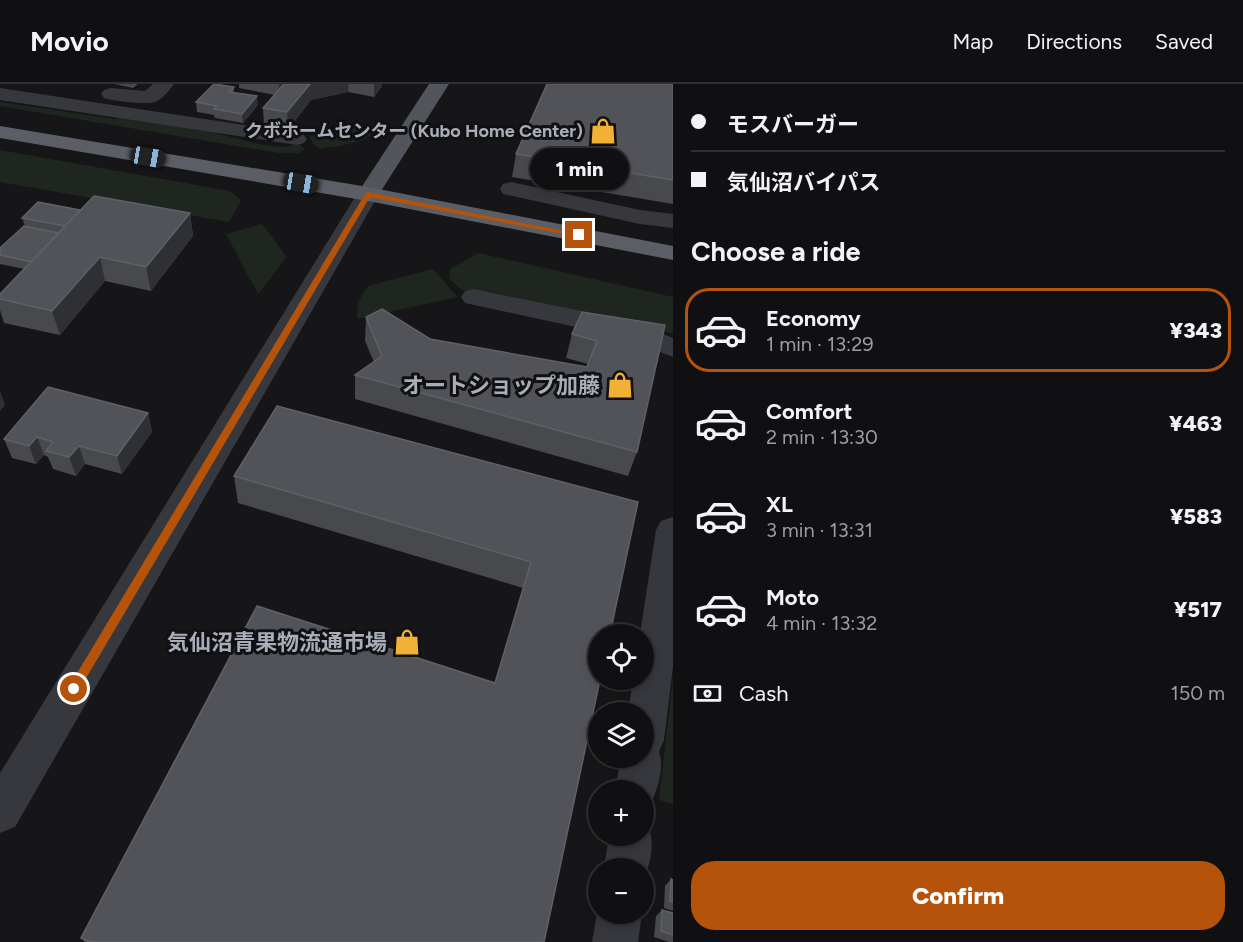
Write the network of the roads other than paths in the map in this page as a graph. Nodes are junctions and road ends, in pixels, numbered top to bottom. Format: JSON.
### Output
{"nodes":[{"id":1,"x":37,"y":84,"type":"edge"},
{"id":2,"x":164,"y":84,"type":"edge"},
{"id":3,"x":439,"y":84,"type":"edge"},
{"id":4,"x":0,"y":94,"type":"edge"},
{"id":5,"x":0,"y":132,"type":"edge"},
{"id":6,"x":297,"y":139,"type":"dead end"},
{"id":7,"x":511,"y":189,"type":"dead end"},
{"id":8,"x":368,"y":194,"type":"junction"},
{"id":9,"x":673,"y":221,"type":"edge"},
{"id":10,"x":673,"y":254,"type":"edge"},
{"id":11,"x":474,"y":297,"type":"dead end"},
{"id":12,"x":673,"y":348,"type":"edge"},
{"id":13,"x":673,"y":530,"type":"edge"},
{"id":14,"x":649,"y":702,"type":"edge"},
{"id":15,"x":0,"y":812,"type":"edge"},
{"id":16,"x":618,"y":924,"type":"edge"},
{"id":17,"x":615,"y":942,"type":"edge"}],
"edges":[{"from":1,"to":2,"type":"street"},
{"from":3,"to":8,"type":"main road"},
{"from":4,"to":6,"type":"street"},
{"from":5,"to":8,"type":"highway"},
{"from":7,"to":9,"type":"street"},
{"from":8,"to":10,"type":"highway"},
{"from":8,"to":15,"type":"street"},
{"from":11,"to":12,"type":"street"},
{"from":13,"to":14,"type":"street"},
{"from":16,"to":17,"type":"street"}]}
